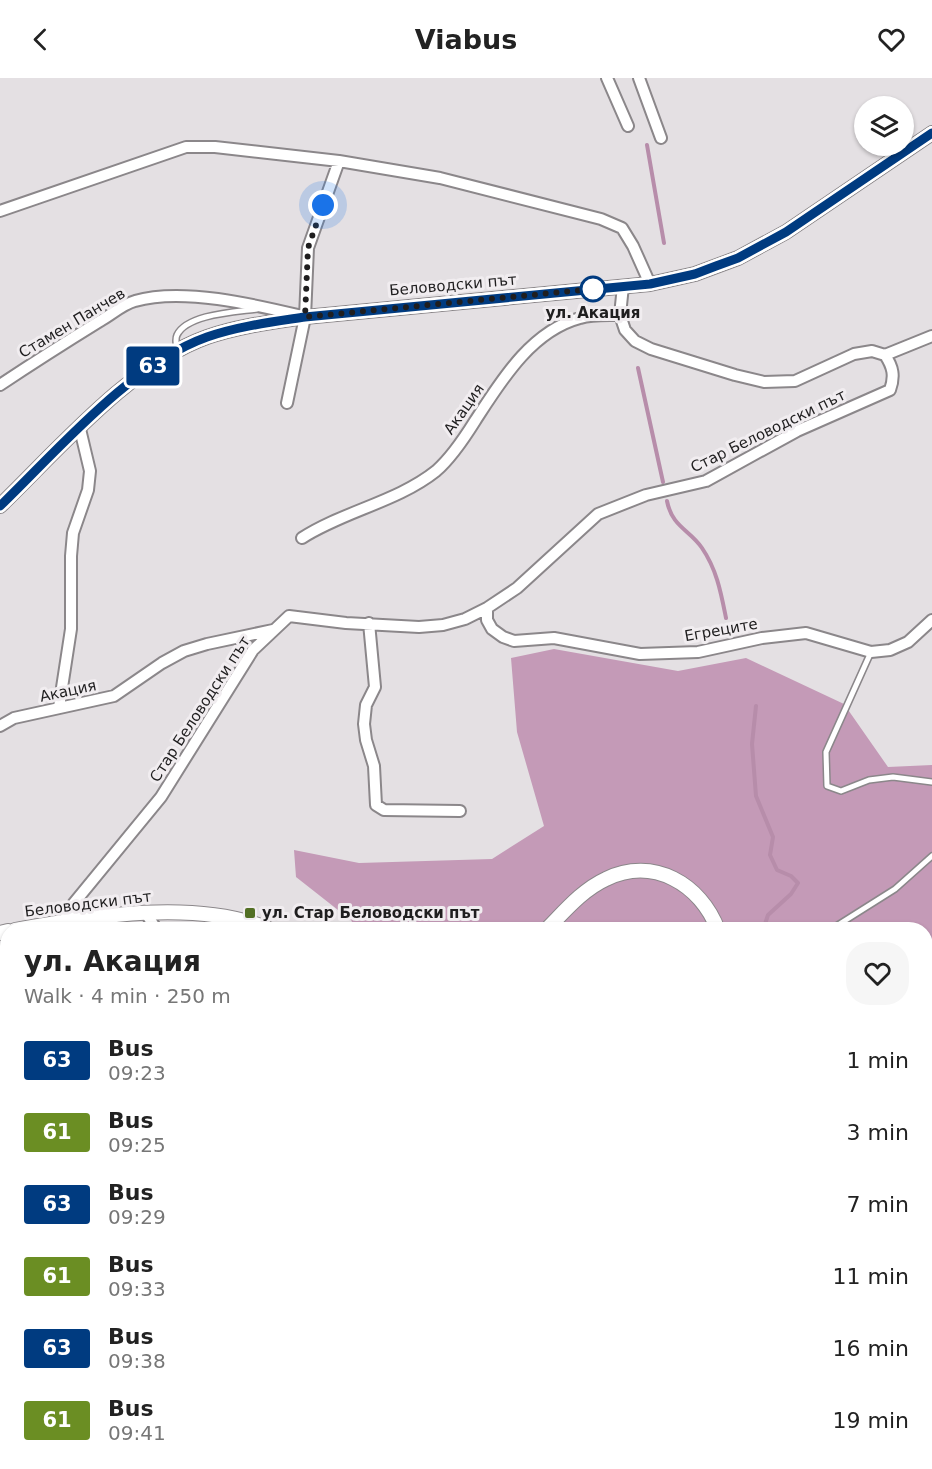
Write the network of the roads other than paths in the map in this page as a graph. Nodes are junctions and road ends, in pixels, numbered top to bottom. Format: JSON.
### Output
{"nodes":[{"id":1,"x":607,"y":78,"type":"edge"},
{"id":2,"x":639,"y":78,"type":"edge"},
{"id":3,"x":628,"y":126,"type":"dead end"},
{"id":4,"x":932,"y":133,"type":"edge"},
{"id":5,"x":661,"y":138,"type":"dead end"},
{"id":6,"x":339,"y":161,"type":"junction"},
{"id":7,"x":0,"y":211,"type":"edge"},
{"id":8,"x":650,"y":284,"type":"junction"},
{"id":9,"x":623,"y":286,"type":"junction"},
{"id":10,"x":268,"y":308,"type":"junction"},
{"id":11,"x":620,"y":315,"type":"junction"},
{"id":12,"x":305,"y":317,"type":"junction"},
{"id":13,"x":932,"y":336,"type":"edge"},
{"id":14,"x":177,"y":351,"type":"junction"},
{"id":15,"x":885,"y":355,"type":"junction"},
{"id":16,"x":0,"y":385,"type":"edge"},
{"id":17,"x":287,"y":404,"type":"dead end"},
{"id":18,"x":80,"y":429,"type":"junction"},
{"id":19,"x":0,"y":506,"type":"edge"},
{"id":20,"x":302,"y":538,"type":"dead end"},
{"id":21,"x":487,"y":608,"type":"junction"},
{"id":22,"x":932,"y":620,"type":"edge"},
{"id":23,"x":369,"y":623,"type":"junction"},
{"id":24,"x":273,"y":630,"type":"junction"},
{"id":25,"x":871,"y":652,"type":"junction"},
{"id":26,"x":58,"y":707,"type":"junction"},
{"id":27,"x":0,"y":726,"type":"edge"},
{"id":28,"x":932,"y":782,"type":"edge"},
{"id":29,"x":460,"y":811,"type":"dead end"},
{"id":30,"x":932,"y":856,"type":"edge"},
{"id":31,"x":145,"y":912,"type":"junction"},
{"id":32,"x":64,"y":922,"type":"edge"},
{"id":33,"x":86,"y":922,"type":"edge"},
{"id":34,"x":152,"y":922,"type":"edge"},
{"id":35,"x":247,"y":922,"type":"edge"},
{"id":36,"x":554,"y":922,"type":"edge"},
{"id":37,"x":714,"y":922,"type":"edge"},
{"id":38,"x":843,"y":922,"type":"edge"}],
"edges":[{"from":1,"to":3,"type":"street"},
{"from":2,"to":5,"type":"street"},
{"from":4,"to":8,"type":"street","name":"Беловодски път"},
{"from":6,"to":7,"type":"street"},
{"from":6,"to":8,"type":"street"},
{"from":6,"to":12,"type":"street"},
{"from":8,"to":9,"type":"street","name":"Беловодски път"},
{"from":9,"to":11,"type":"street"},
{"from":9,"to":12,"type":"street","name":"Беловодски път"},
{"from":10,"to":12,"type":"street","name":"Стамен Панчев"},
{"from":10,"to":14,"type":"lane"},
{"from":10,"to":16,"type":"street","name":"Стамен Панчев"},
{"from":11,"to":15,"type":"street","name":"Стар Беловодски път"},
{"from":11,"to":20,"type":"street","name":"Акация"},
{"from":12,"to":14,"type":"street","name":"Беловодски път"},
{"from":12,"to":17,"type":"street"},
{"from":13,"to":15,"type":"street"},
{"from":14,"to":18,"type":"street","name":"Беловодски път"},
{"from":15,"to":21,"type":"street","name":"Стар Беловодски път"},
{"from":18,"to":19,"type":"street","name":"Беловодски път"},
{"from":18,"to":26,"type":"street"},
{"from":21,"to":23,"type":"street","name":"Стар Беловодски път"},
{"from":21,"to":25,"type":"street","name":"Егреците"},
{"from":22,"to":25,"type":"street","name":"Егреците"},
{"from":23,"to":24,"type":"street","name":"Стар Беловодски път"},
{"from":23,"to":29,"type":"street"},
{"from":24,"to":26,"type":"street","name":"Акация"},
{"from":24,"to":32,"type":"street","name":"Стар Беловодски път"},
{"from":25,"to":28,"type":"lane"},
{"from":26,"to":27,"type":"street","name":"Акация"},
{"from":30,"to":38,"type":"lane"},
{"from":31,"to":33,"type":"street","name":"Беловодски път"},
{"from":31,"to":34,"type":"street"},
{"from":31,"to":35,"type":"street","name":"Беловодски път"},
{"from":36,"to":37,"type":"street"}]}
